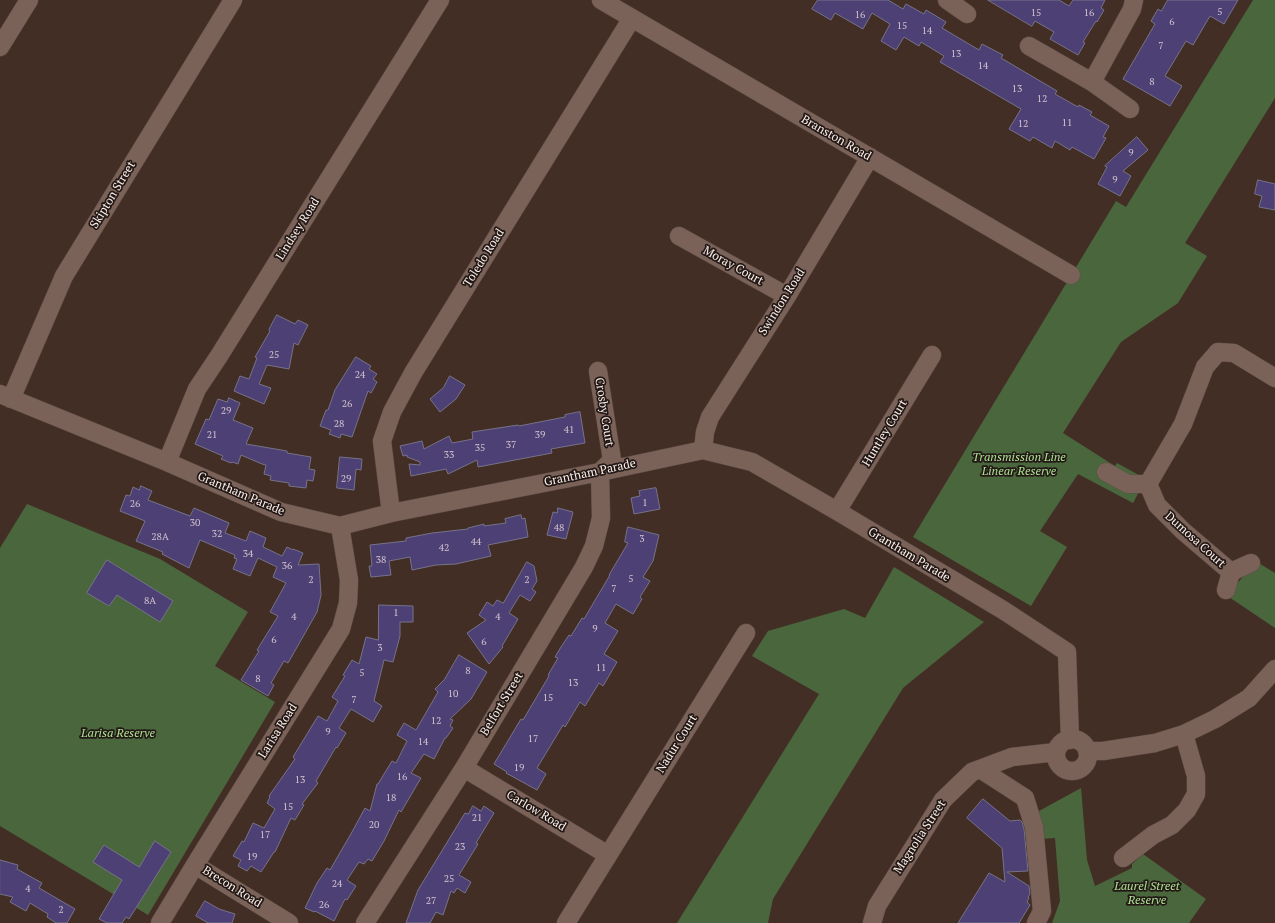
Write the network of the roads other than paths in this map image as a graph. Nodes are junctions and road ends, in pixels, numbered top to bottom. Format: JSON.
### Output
{"nodes":[{"id":1,"x":29,"y":0,"type":"edge"},
{"id":2,"x":233,"y":0,"type":"edge"},
{"id":3,"x":440,"y":0,"type":"edge"},
{"id":4,"x":601,"y":0,"type":"edge"},
{"id":5,"x":947,"y":0,"type":"edge"},
{"id":6,"x":1134,"y":0,"type":"edge"},
{"id":7,"x":967,"y":14,"type":"dead end"},
{"id":8,"x":632,"y":18,"type":"junction"},
{"id":9,"x":1029,"y":46,"type":"dead end"},
{"id":10,"x":0,"y":48,"type":"edge"},
{"id":11,"x":1092,"y":82,"type":"junction"},
{"id":12,"x":1130,"y":108,"type":"dead end"},
{"id":13,"x":870,"y":157,"type":"junction"},
{"id":14,"x":679,"y":236,"type":"dead end"},
{"id":15,"x":1071,"y":275,"type":"dead end"},
{"id":16,"x":787,"y":296,"type":"junction"},
{"id":17,"x":932,"y":355,"type":"dead end"},
{"id":18,"x":598,"y":371,"type":"dead end"},
{"id":19,"x":1275,"y":378,"type":"edge"},
{"id":20,"x":6,"y":396,"type":"edge"},
{"id":21,"x":703,"y":450,"type":"junction"},
{"id":22,"x":167,"y":462,"type":"junction"},
{"id":23,"x":600,"y":472,"type":"junction"},
{"id":24,"x":1106,"y":472,"type":"dead end"},
{"id":25,"x":1148,"y":484,"type":"junction"},
{"id":26,"x":837,"y":511,"type":"junction"},
{"id":27,"x":391,"y":513,"type":"junction"},
{"id":28,"x":340,"y":526,"type":"junction"},
{"id":29,"x":1251,"y":562,"type":"dead end"},
{"id":30,"x":1232,"y":572,"type":"junction"},
{"id":31,"x":1226,"y":590,"type":"dead end"},
{"id":32,"x":746,"y":633,"type":"dead end"},
{"id":33,"x":1275,"y":669,"type":"edge"},
{"id":34,"x":1184,"y":734,"type":"junction"},
{"id":35,"x":1070,"y":740,"type":"junction"},
{"id":36,"x":1087,"y":751,"type":"junction"},
{"id":37,"x":1056,"y":752,"type":"junction"},
{"id":38,"x":464,"y":768,"type":"junction"},
{"id":39,"x":980,"y":769,"type":"junction"},
{"id":40,"x":608,"y":855,"type":"junction"},
{"id":41,"x":1124,"y":858,"type":"dead end"},
{"id":42,"x":195,"y":865,"type":"junction"},
{"id":43,"x":160,"y":923,"type":"edge"},
{"id":44,"x":289,"y":923,"type":"edge"},
{"id":45,"x":365,"y":923,"type":"edge"},
{"id":46,"x":566,"y":923,"type":"edge"},
{"id":47,"x":872,"y":923,"type":"edge"},
{"id":48,"x":1036,"y":923,"type":"edge"}],
"edges":[{"from":1,"to":10,"type":"street"},
{"from":2,"to":20,"type":"street","name":"Skipton Street"},
{"from":3,"to":22,"type":"street","name":"Lindsey Road"},
{"from":4,"to":8,"type":"street","name":"Branston Road"},
{"from":5,"to":7,"type":"street"},
{"from":6,"to":11,"type":"street"},
{"from":8,"to":13,"type":"street","name":"Branston Road"},
{"from":8,"to":27,"type":"street","name":"Toledo Road"},
{"from":9,"to":11,"type":"street"},
{"from":11,"to":12,"type":"street"},
{"from":13,"to":15,"type":"street","name":"Branston Road"},
{"from":13,"to":16,"type":"street","name":"Swindon Road"},
{"from":14,"to":16,"type":"street","name":"Moray Court"},
{"from":16,"to":21,"type":"street","name":"Swindon Road"},
{"from":17,"to":26,"type":"street","name":"Huntley Court"},
{"from":18,"to":23,"type":"street","name":"Crosby Court"},
{"from":19,"to":25,"type":"street"},
{"from":20,"to":22,"type":"street","name":"Grantham Parade"},
{"from":21,"to":23,"type":"street","name":"Grantham Parade"},
{"from":21,"to":26,"type":"street","name":"Grantham Parade"},
{"from":22,"to":28,"type":"street","name":"Grantham Parade"},
{"from":23,"to":27,"type":"street","name":"Grantham Parade"},
{"from":23,"to":38,"type":"street","name":"Belfort Street"},
{"from":24,"to":25,"type":"street"},
{"from":25,"to":30,"type":"street","name":"Dumosa Court"},
{"from":26,"to":35,"type":"street","name":"Grantham Parade"},
{"from":27,"to":28,"type":"street","name":"Grantham Parade"},
{"from":28,"to":42,"type":"street","name":"Larisa Road"},
{"from":29,"to":30,"type":"street","name":"Dumosa Court"},
{"from":30,"to":31,"type":"street","name":"Dumosa Court"},
{"from":32,"to":40,"type":"street","name":"Nadur Court"},
{"from":33,"to":34,"type":"street"},
{"from":34,"to":36,"type":"street"},
{"from":34,"to":41,"type":"street"},
{"from":35,"to":36,"type":"street"},
{"from":35,"to":37,"type":"street"},
{"from":36,"to":37,"type":"street"},
{"from":37,"to":39,"type":"street","name":"Magnolia Street"},
{"from":38,"to":40,"type":"street","name":"Carlow Road"},
{"from":38,"to":45,"type":"street","name":"Belfort Street"},
{"from":39,"to":47,"type":"street","name":"Magnolia Street"},
{"from":39,"to":48,"type":"street"},
{"from":40,"to":46,"type":"street","name":"Nadur Court"},
{"from":42,"to":43,"type":"street","name":"Larisa Road"},
{"from":42,"to":44,"type":"street","name":"Brecon Road"}]}
